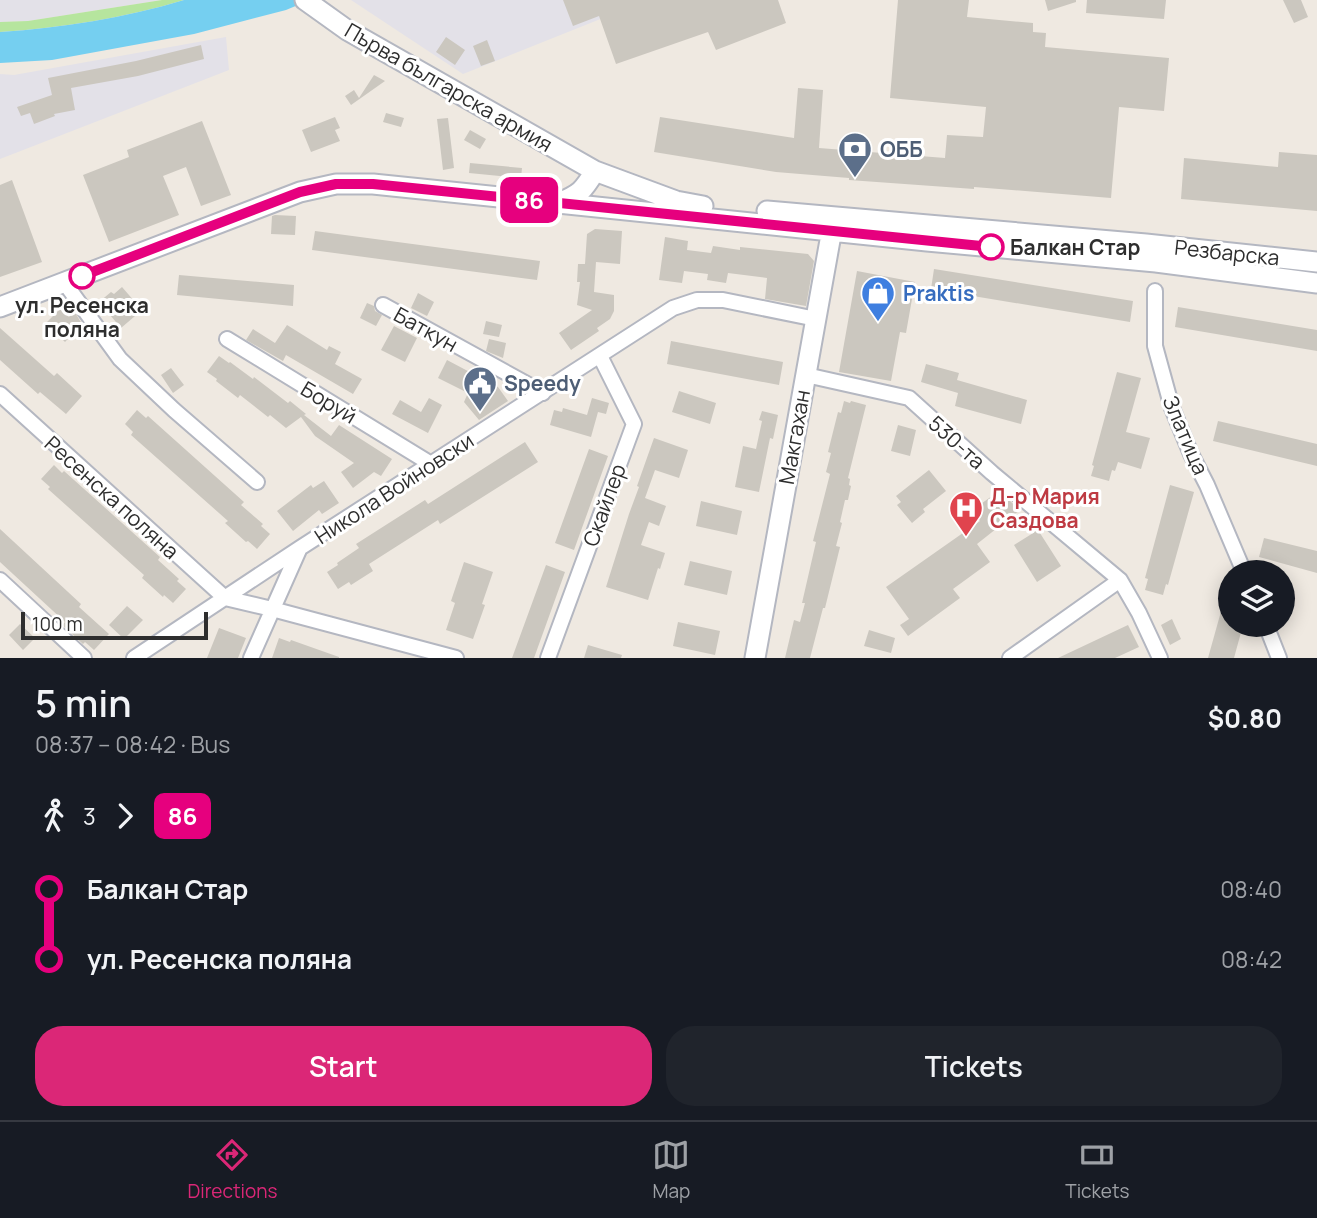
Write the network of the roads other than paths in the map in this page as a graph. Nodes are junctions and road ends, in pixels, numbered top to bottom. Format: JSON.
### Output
{"nodes":[{"id":1,"x":309,"y":3,"type":"edge"},
{"id":2,"x":595,"y":171,"type":"junction"},
{"id":3,"x":559,"y":203,"type":"junction"},
{"id":4,"x":663,"y":213,"type":"junction"},
{"id":5,"x":833,"y":224,"type":"junction"},
{"id":6,"x":1317,"y":262,"type":"edge"},
{"id":7,"x":64,"y":282,"type":"junction"},
{"id":8,"x":1317,"y":283,"type":"edge"},
{"id":9,"x":1155,"y":291,"type":"dead end"},
{"id":10,"x":383,"y":305,"type":"dead end"},
{"id":11,"x":0,"y":307,"type":"edge"},
{"id":12,"x":816,"y":319,"type":"junction"},
{"id":13,"x":226,"y":340,"type":"dead end"},
{"id":14,"x":600,"y":356,"type":"junction"},
{"id":15,"x":806,"y":375,"type":"junction"},
{"id":16,"x":543,"y":393,"type":"junction"},
{"id":17,"x":0,"y":394,"type":"edge"},
{"id":18,"x":431,"y":464,"type":"junction"},
{"id":19,"x":257,"y":482,"type":"dead end"},
{"id":20,"x":300,"y":548,"type":"junction"},
{"id":21,"x":1239,"y":560,"type":"edge"},
{"id":22,"x":0,"y":580,"type":"edge"},
{"id":23,"x":1120,"y":580,"type":"junction"},
{"id":24,"x":225,"y":598,"type":"junction"},
{"id":25,"x":272,"y":609,"type":"junction"},
{"id":26,"x":1271,"y":637,"type":"edge"},
{"id":27,"x":410,"y":652,"type":"edge"},
{"id":28,"x":1016,"y":656,"type":"edge"},
{"id":29,"x":84,"y":658,"type":"edge"},
{"id":30,"x":134,"y":658,"type":"edge"},
{"id":31,"x":251,"y":658,"type":"edge"},
{"id":32,"x":456,"y":658,"type":"edge"},
{"id":33,"x":548,"y":658,"type":"edge"},
{"id":34,"x":755,"y":658,"type":"edge"},
{"id":35,"x":1160,"y":658,"type":"edge"},
{"id":36,"x":1279,"y":658,"type":"edge"}],
"edges":[{"from":1,"to":2,"type":"street","name":"Първа българска армия"},
{"from":2,"to":3,"type":"street"},
{"from":2,"to":4,"type":"street","name":"Резбарска"},
{"from":2,"to":5,"type":"street","name":"Резбарска"},
{"from":3,"to":4,"type":"street","name":"Резбарска"},
{"from":3,"to":7,"type":"street","name":"Резбарска"},
{"from":4,"to":5,"type":"street","name":"Резбарска"},
{"from":5,"to":6,"type":"street","name":"Резбарска"},
{"from":5,"to":8,"type":"street","name":"Резбарска"},
{"from":5,"to":12,"type":"street","name":"Макгахан"},
{"from":7,"to":11,"type":"street","name":"Резбарска"},
{"from":7,"to":19,"type":"street"},
{"from":9,"to":21,"type":"street","name":"Златица"},
{"from":10,"to":16,"type":"street","name":"Баткун"},
{"from":12,"to":14,"type":"street","name":"Никола Войновски"},
{"from":12,"to":15,"type":"street","name":"Макгахан"},
{"from":13,"to":18,"type":"street","name":"Боруй"},
{"from":14,"to":16,"type":"street","name":"Никола Войновски"},
{"from":14,"to":33,"type":"street","name":"Скайлер"},
{"from":15,"to":23,"type":"street","name":"530-та"},
{"from":15,"to":34,"type":"street","name":"Макгахан"},
{"from":16,"to":18,"type":"street","name":"Никола Войновски"},
{"from":17,"to":24,"type":"street","name":"Ресенска поляна"},
{"from":18,"to":20,"type":"street","name":"Никола Войновски"},
{"from":20,"to":24,"type":"street","name":"Никола Войновски"},
{"from":20,"to":25,"type":"street"},
{"from":22,"to":29,"type":"street"},
{"from":23,"to":28,"type":"street"},
{"from":23,"to":35,"type":"street"},
{"from":24,"to":25,"type":"street"},
{"from":24,"to":30,"type":"street","name":"Никола Войновски"},
{"from":25,"to":27,"type":"street"},
{"from":25,"to":31,"type":"street"},
{"from":26,"to":36,"type":"street"},
{"from":27,"to":32,"type":"street"}]}
